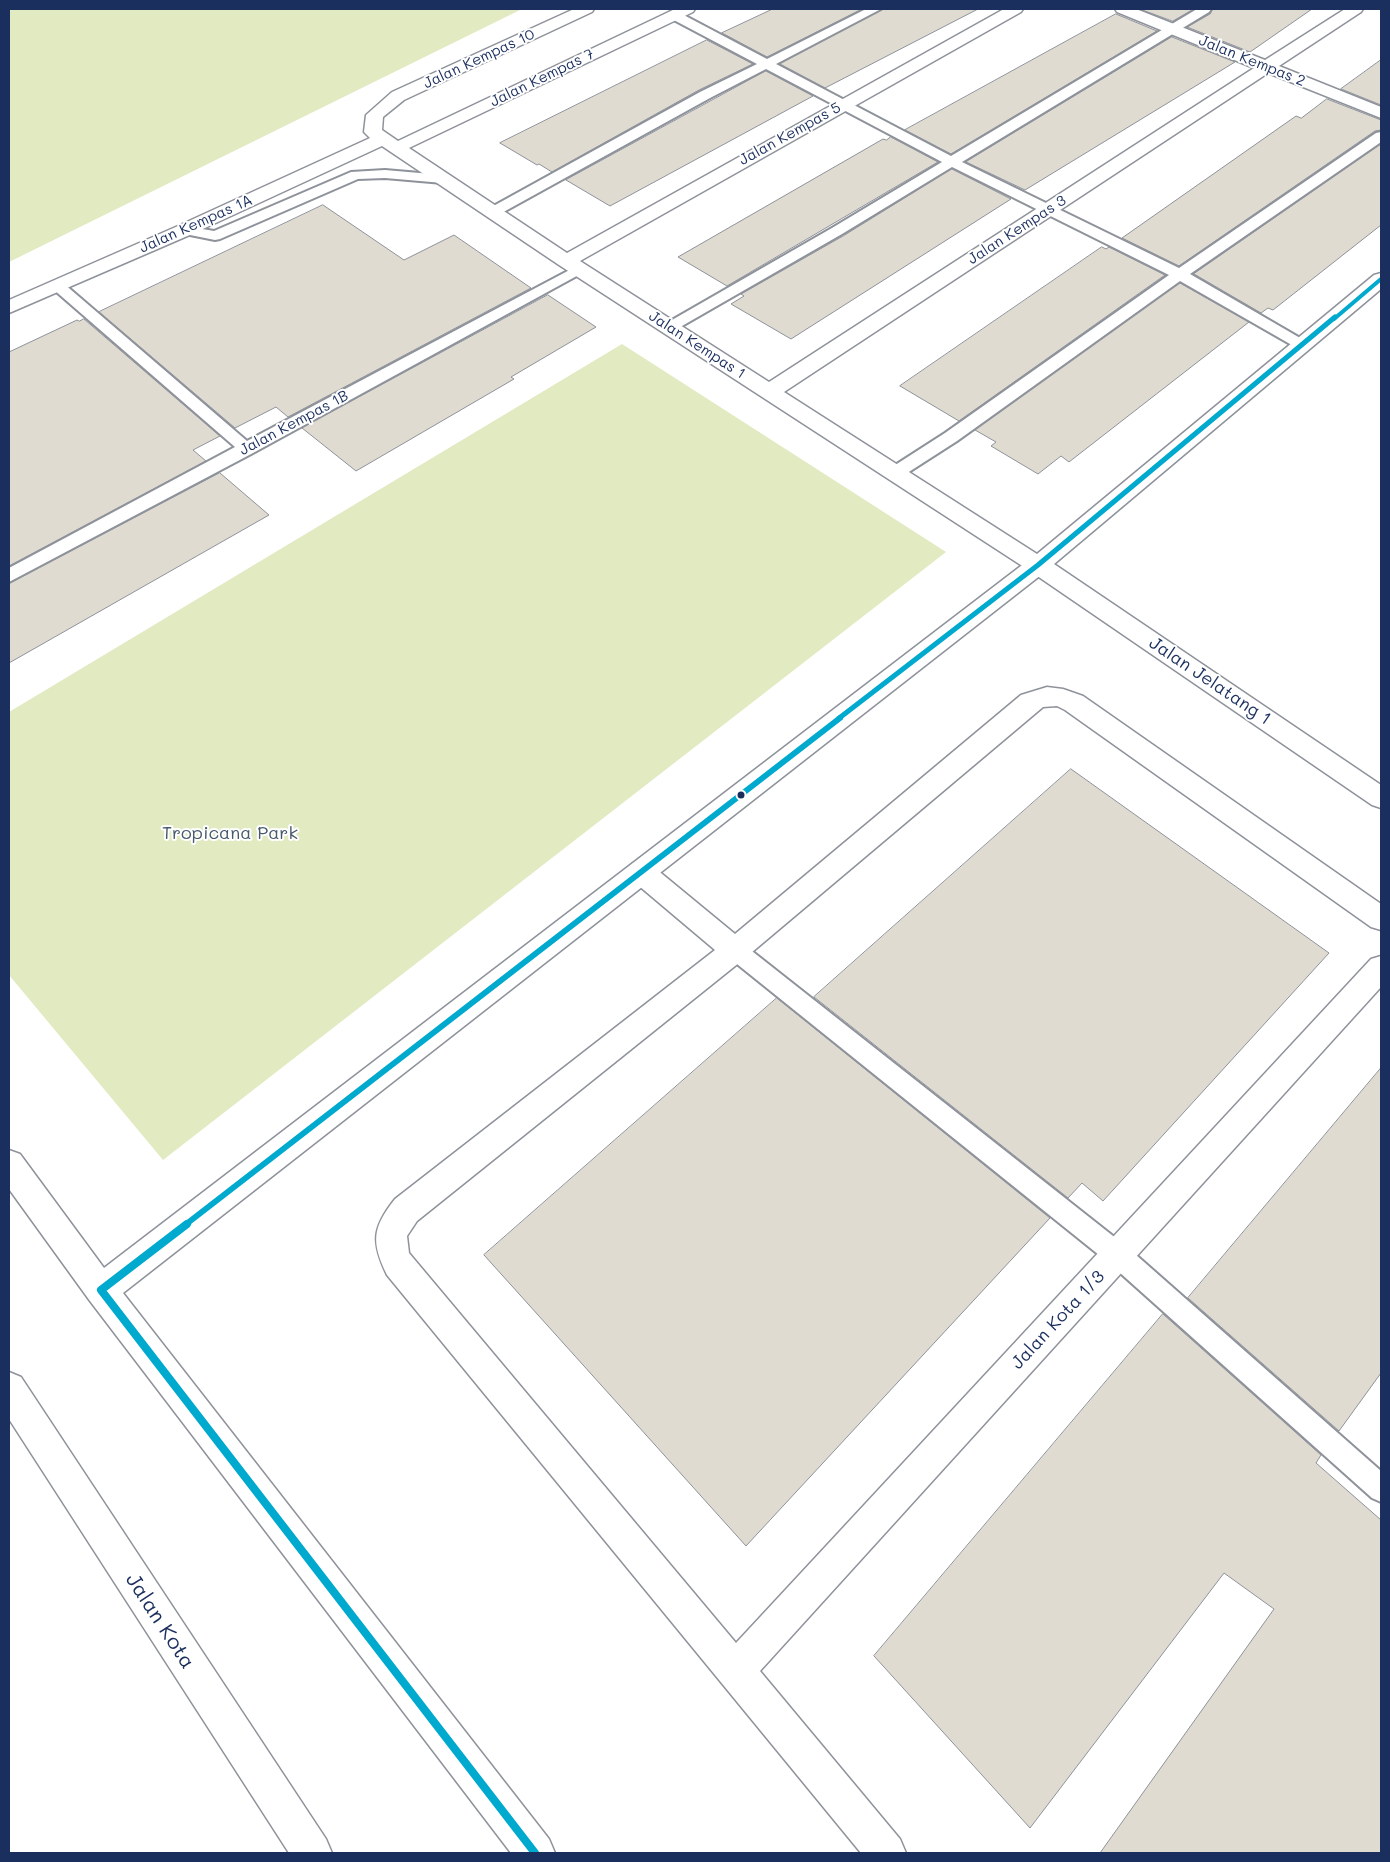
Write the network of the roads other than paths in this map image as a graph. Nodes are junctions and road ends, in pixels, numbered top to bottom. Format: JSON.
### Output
{"nodes":[{"id":1,"x":586,"y":9,"type":"edge"},
{"id":2,"x":875,"y":9,"type":"edge"},
{"id":3,"x":1015,"y":9,"type":"edge"},
{"id":4,"x":1123,"y":9,"type":"edge"},
{"id":5,"x":1205,"y":9,"type":"edge"},
{"id":6,"x":1355,"y":9,"type":"edge"},
{"id":7,"x":681,"y":12,"type":"edge"},
{"id":8,"x":1171,"y":28,"type":"junction"},
{"id":9,"x":768,"y":63,"type":"junction"},
{"id":10,"x":1266,"y":67,"type":"junction"},
{"id":11,"x":843,"y":105,"type":"junction"},
{"id":12,"x":1381,"y":113,"type":"edge"},
{"id":13,"x":1381,"y":136,"type":"edge"},
{"id":14,"x":389,"y":143,"type":"junction"},
{"id":15,"x":952,"y":162,"type":"junction"},
{"id":16,"x":443,"y":179,"type":"junction"},
{"id":17,"x":1048,"y":209,"type":"junction"},
{"id":18,"x":493,"y":212,"type":"junction"},
{"id":19,"x":185,"y":230,"type":"junction"},
{"id":20,"x":573,"y":265,"type":"junction"},
{"id":21,"x":1179,"y":274,"type":"junction"},
{"id":22,"x":1379,"y":283,"type":"edge"},
{"id":23,"x":58,"y":286,"type":"junction"},
{"id":24,"x":9,"y":307,"type":"edge"},
{"id":25,"x":670,"y":327,"type":"junction"},
{"id":26,"x":1302,"y":344,"type":"junction"},
{"id":27,"x":769,"y":392,"type":"junction"},
{"id":28,"x":246,"y":449,"type":"junction"},
{"id":29,"x":895,"y":473,"type":"junction"},
{"id":30,"x":1038,"y":565,"type":"junction"},
{"id":31,"x":9,"y":576,"type":"edge"},
{"id":32,"x":1381,"y":798,"type":"edge"},
{"id":33,"x":641,"y":872,"type":"junction"},
{"id":34,"x":1381,"y":919,"type":"edge"},
{"id":35,"x":735,"y":950,"type":"junction"},
{"id":36,"x":1381,"y":968,"type":"edge"},
{"id":37,"x":9,"y":1164,"type":"edge"},
{"id":38,"x":1118,"y":1255,"type":"junction"},
{"id":39,"x":101,"y":1290,"type":"junction"},
{"id":40,"x":9,"y":1389,"type":"edge"},
{"id":41,"x":1381,"y":1489,"type":"edge"},
{"id":42,"x":736,"y":1671,"type":"junction"},
{"id":43,"x":312,"y":1853,"type":"edge"},
{"id":44,"x":535,"y":1853,"type":"edge"},
{"id":45,"x":886,"y":1853,"type":"edge"}],
"edges":[{"from":1,"to":14,"type":"street","name":"Jalan Kempas 10"},
{"from":2,"to":9,"type":"lane"},
{"from":3,"to":11,"type":"street","name":"Jalan Kempas 5"},
{"from":4,"to":8,"type":"street","name":"Jalan Kempas 2"},
{"from":5,"to":8,"type":"lane"},
{"from":6,"to":10,"type":"street","name":"Jalan Kempas 3"},
{"from":7,"to":9,"type":"lane"},
{"from":7,"to":14,"type":"street","name":"Jalan Kempas 7"},
{"from":8,"to":10,"type":"street","name":"Jalan Kempas 2"},
{"from":8,"to":15,"type":"lane"},
{"from":9,"to":11,"type":"lane"},
{"from":9,"to":18,"type":"lane"},
{"from":10,"to":12,"type":"street","name":"Jalan Kempas 2"},
{"from":10,"to":17,"type":"street","name":"Jalan Kempas 3"},
{"from":11,"to":15,"type":"lane"},
{"from":11,"to":20,"type":"street","name":"Jalan Kempas 5"},
{"from":13,"to":21,"type":"lane"},
{"from":14,"to":16,"type":"street","name":"Jalan Kempas 1"},
{"from":14,"to":19,"type":"street","name":"Jalan Kempas 1A"},
{"from":15,"to":17,"type":"lane"},
{"from":15,"to":25,"type":"lane"},
{"from":16,"to":18,"type":"street","name":"Jalan Kempas 1"},
{"from":16,"to":19,"type":"lane"},
{"from":17,"to":21,"type":"lane"},
{"from":17,"to":27,"type":"street","name":"Jalan Kempas 3"},
{"from":18,"to":20,"type":"street","name":"Jalan Kempas 1"},
{"from":19,"to":23,"type":"street","name":"Jalan Kempas 1A"},
{"from":20,"to":25,"type":"street","name":"Jalan Kempas 1"},
{"from":20,"to":28,"type":"lane","name":"Jalan Kempas 1B"},
{"from":21,"to":26,"type":"lane"},
{"from":21,"to":29,"type":"lane"},
{"from":22,"to":26,"type":"street"},
{"from":23,"to":24,"type":"street","name":"Jalan Kempas 1A"},
{"from":23,"to":28,"type":"lane"},
{"from":25,"to":27,"type":"street","name":"Jalan Kempas 1"},
{"from":26,"to":30,"type":"street"},
{"from":27,"to":29,"type":"street","name":"Jalan Kempas 1"},
{"from":28,"to":31,"type":"lane","name":"Jalan Kempas 1B"},
{"from":29,"to":30,"type":"street","name":"Jalan Kempas 1"},
{"from":30,"to":32,"type":"street","name":"Jalan Jelatang 1"},
{"from":30,"to":33,"type":"street"},
{"from":33,"to":35,"type":"street"},
{"from":33,"to":39,"type":"street"},
{"from":34,"to":35,"type":"street"},
{"from":35,"to":38,"type":"lane"},
{"from":35,"to":42,"type":"street"},
{"from":36,"to":38,"type":"street","name":"Jalan Kota 1/3"},
{"from":37,"to":39,"type":"street"},
{"from":38,"to":41,"type":"lane"},
{"from":38,"to":42,"type":"street","name":"Jalan Kota 1/3"},
{"from":39,"to":44,"type":"street"},
{"from":40,"to":43,"type":"street","name":"Jalan Kota"},
{"from":42,"to":45,"type":"street"}]}
